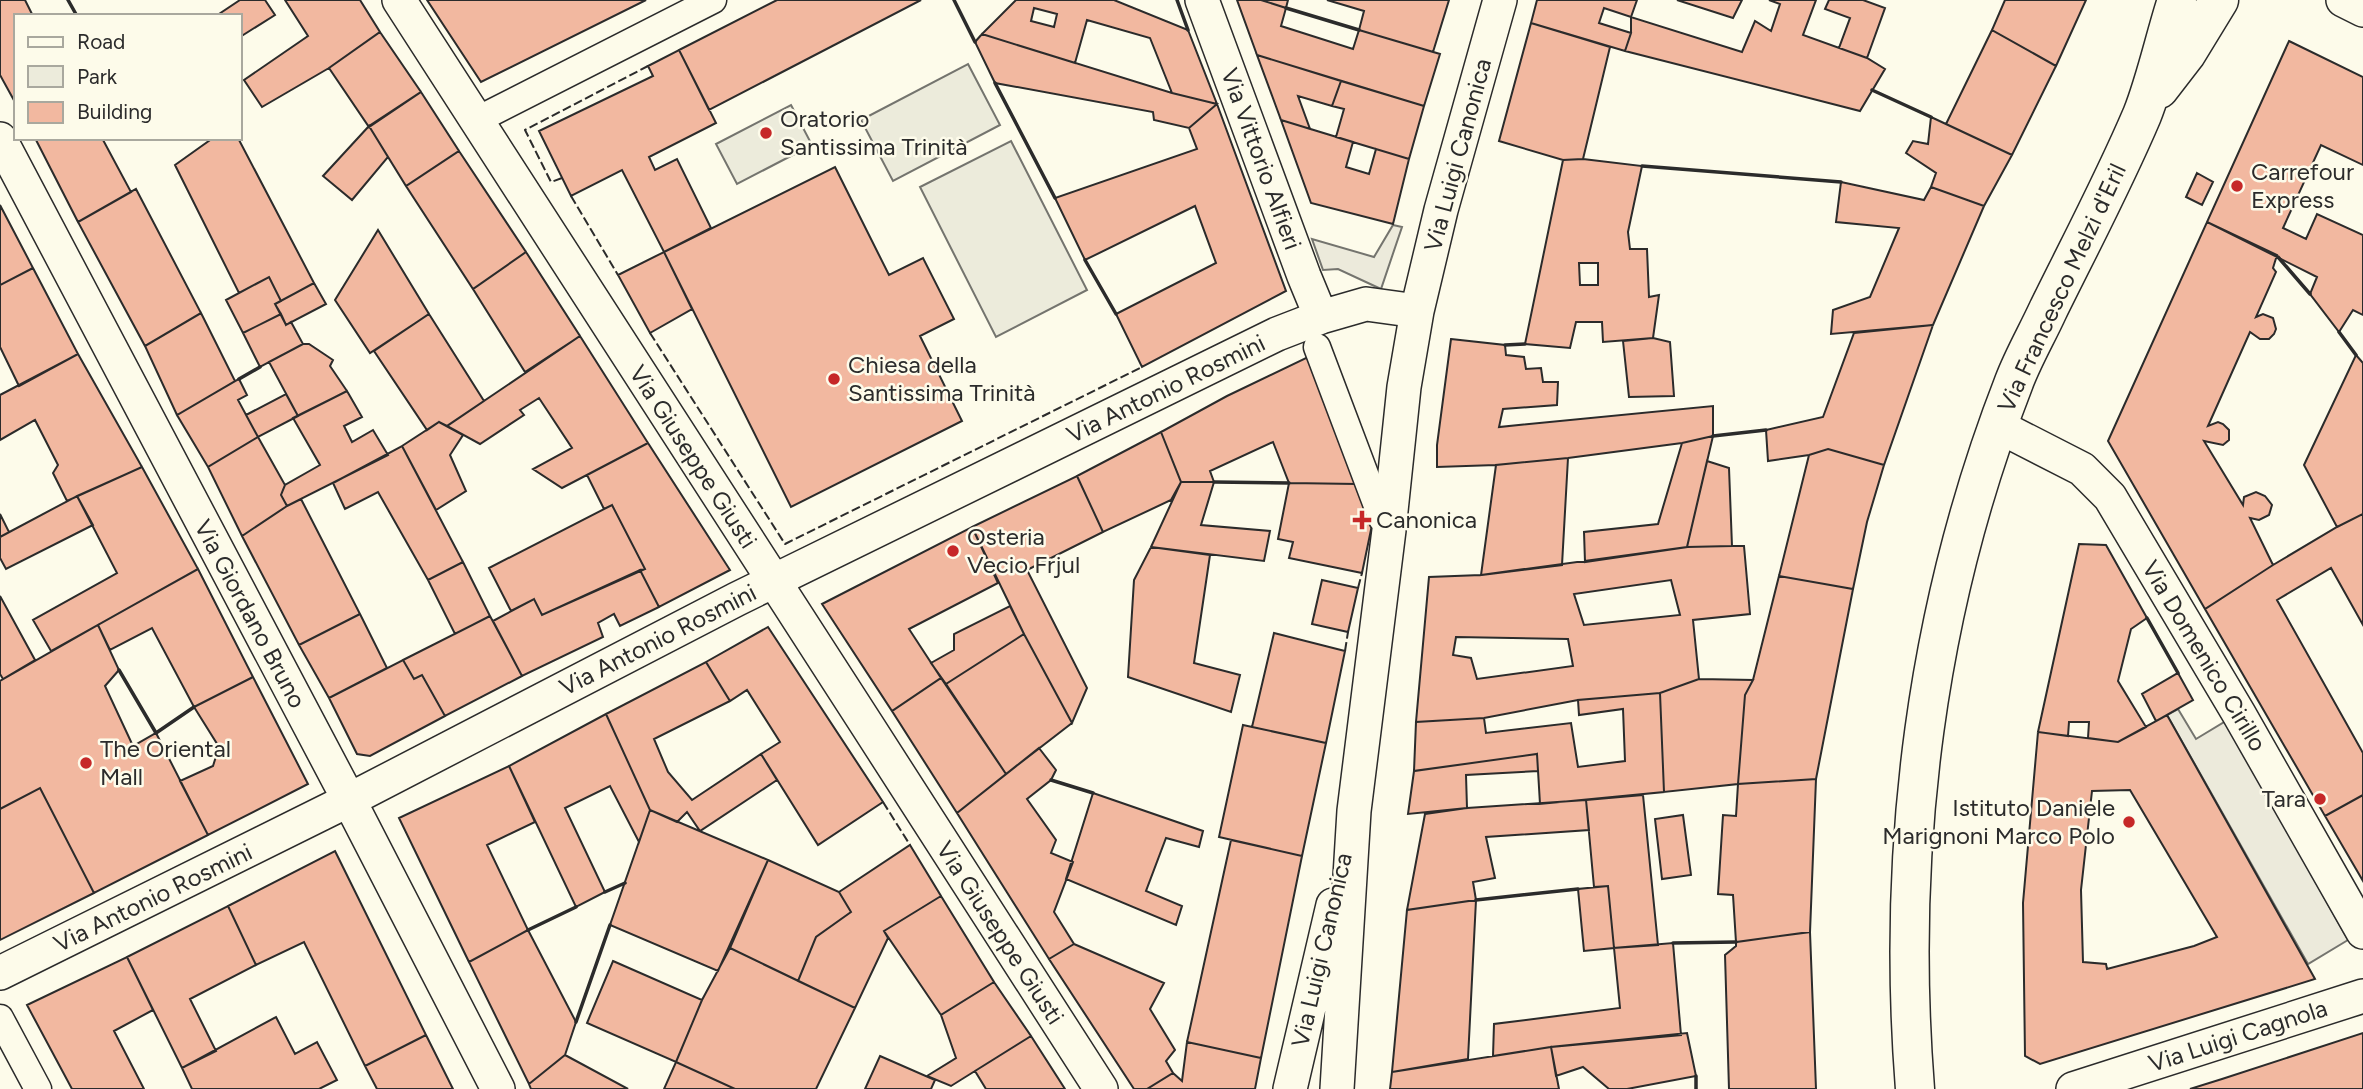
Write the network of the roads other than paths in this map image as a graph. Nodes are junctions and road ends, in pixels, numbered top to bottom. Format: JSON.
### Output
{"nodes":[{"id":1,"x":399,"y":0,"type":"edge"},
{"id":2,"x":713,"y":0,"type":"edge"},
{"id":3,"x":1202,"y":0,"type":"edge"},
{"id":4,"x":1500,"y":0,"type":"edge"},
{"id":5,"x":2178,"y":0,"type":"edge"},
{"id":6,"x":2219,"y":0,"type":"edge"},
{"id":7,"x":2343,"y":0,"type":"edge"},
{"id":8,"x":2363,"y":10,"type":"edge"},
{"id":9,"x":2144,"y":111,"type":"junction"},
{"id":10,"x":477,"y":120,"type":"junction"},
{"id":11,"x":0,"y":139,"type":"edge"},
{"id":12,"x":1417,"y":311,"type":"junction"},
{"id":13,"x":1319,"y":332,"type":"junction"},
{"id":14,"x":1998,"y":426,"type":"junction"},
{"id":15,"x":1386,"y":525,"type":"junction"},
{"id":16,"x":773,"y":582,"type":"junction"},
{"id":17,"x":349,"y":800,"type":"junction"},
{"id":18,"x":1354,"y":811,"type":"junction"},
{"id":19,"x":2363,"y":932,"type":"edge"},
{"id":20,"x":0,"y":973,"type":"edge"},
{"id":21,"x":2363,"y":996,"type":"edge"},
{"id":22,"x":0,"y":1018,"type":"edge"},
{"id":23,"x":38,"y":1089,"type":"edge"},
{"id":24,"x":498,"y":1089,"type":"edge"},
{"id":25,"x":1101,"y":1089,"type":"edge"},
{"id":26,"x":1290,"y":1089,"type":"edge"},
{"id":27,"x":1337,"y":1089,"type":"edge"},
{"id":28,"x":1915,"y":1089,"type":"edge"},
{"id":29,"x":2073,"y":1089,"type":"edge"}],
"edges":[{"from":1,"to":10,"type":"street","name":"Via Giuseppe Giusti"},
{"from":2,"to":10,"type":"street"},
{"from":3,"to":13,"type":"street","name":"Via Vittorio Alfieri"},
{"from":4,"to":12,"type":"street","name":"Via Luigi Canonica"},
{"from":5,"to":9,"type":"main road","name":"Via Francesco Melzi d'Eril"},
{"from":6,"to":9,"type":"main road","name":"Via Francesco Melzi d'Eril"},
{"from":7,"to":8,"type":"street"},
{"from":9,"to":14,"type":"main road","name":"Via Francesco Melzi d'Eril"},
{"from":10,"to":16,"type":"street","name":"Via Giuseppe Giusti"},
{"from":11,"to":17,"type":"street","name":"Via Giordano Bruno"},
{"from":12,"to":13,"type":"street","name":"Via Antonio Rosmini"},
{"from":12,"to":15,"type":"street","name":"Via Luigi Canonica"},
{"from":13,"to":15,"type":"street"},
{"from":13,"to":16,"type":"street","name":"Via Antonio Rosmini"},
{"from":14,"to":19,"type":"street","name":"Via Domenico Cirillo"},
{"from":14,"to":28,"type":"main road","name":"Via Francesco Melzi d'Eril"},
{"from":15,"to":18,"type":"street","name":"Via Luigi Canonica"},
{"from":16,"to":17,"type":"street","name":"Via Antonio Rosmini"},
{"from":16,"to":25,"type":"street","name":"Via Giuseppe Giusti"},
{"from":17,"to":20,"type":"street","name":"Via Antonio Rosmini"},
{"from":17,"to":24,"type":"street","name":"Via Giordano Bruno"},
{"from":18,"to":26,"type":"street","name":"Via Luigi Canonica"},
{"from":18,"to":27,"type":"street","name":"Via Luigi Canonica"},
{"from":21,"to":29,"type":"street","name":"Via Luigi Cagnola"},
{"from":22,"to":23,"type":"street"}]}
